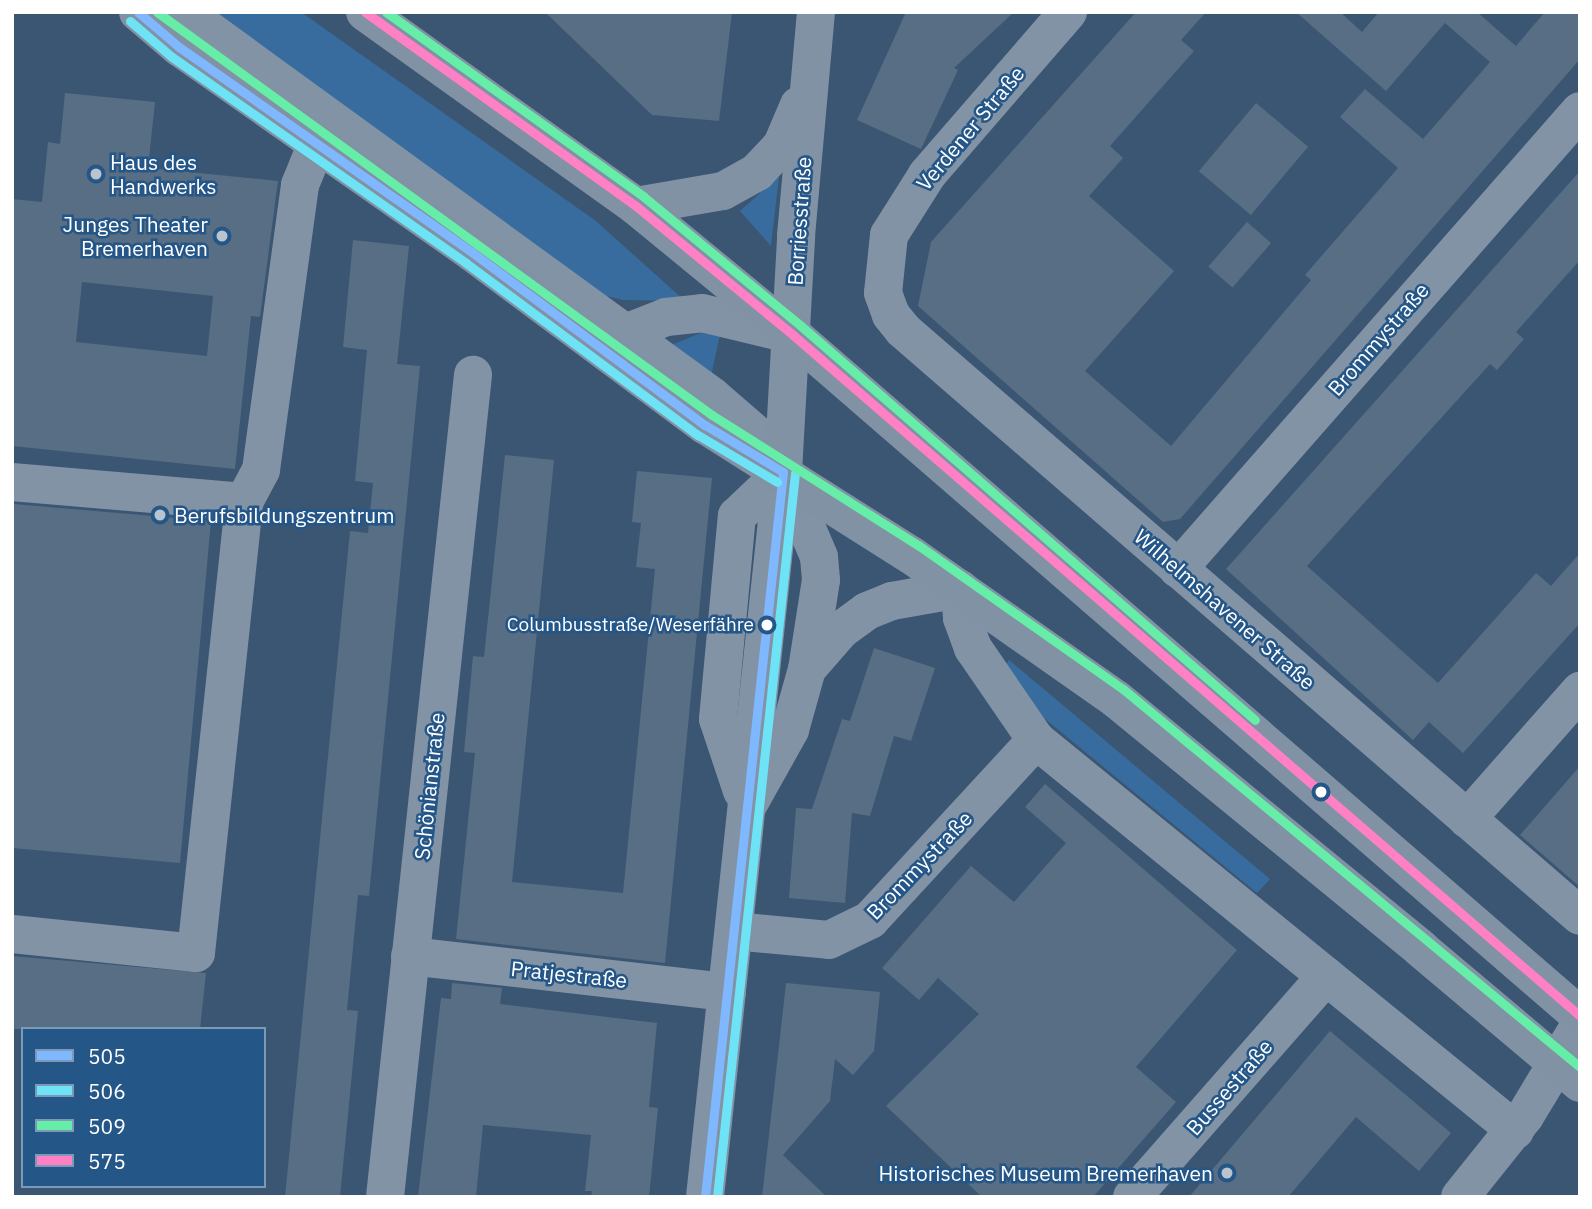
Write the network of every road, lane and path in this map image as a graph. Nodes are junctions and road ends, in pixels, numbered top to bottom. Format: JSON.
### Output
{"nodes":[{"id":1,"x":138,"y":12,"type":"edge"},
{"id":2,"x":184,"y":12,"type":"edge"},
{"id":3,"x":365,"y":12,"type":"edge"},
{"id":4,"x":816,"y":12,"type":"edge"},
{"id":5,"x":1068,"y":12,"type":"edge"},
{"id":6,"x":810,"y":77,"type":"junction"},
{"id":7,"x":1580,"y":111,"type":"edge"},
{"id":8,"x":317,"y":143,"type":"junction"},
{"id":9,"x":636,"y":206,"type":"junction"},
{"id":10,"x":883,"y":293,"type":"joint"},
{"id":11,"x":622,"y":334,"type":"junction"},
{"id":12,"x":793,"y":335,"type":"junction"},
{"id":13,"x":473,"y":375,"type":"dead end"},
{"id":14,"x":783,"y":472,"type":"junction"},
{"id":15,"x":12,"y":482,"type":"edge"},
{"id":16,"x":244,"y":502,"type":"junction"},
{"id":17,"x":1178,"y":569,"type":"junction"},
{"id":18,"x":960,"y":589,"type":"junction"},
{"id":19,"x":807,"y":669,"type":"junction"},
{"id":20,"x":1580,"y":691,"type":"edge"},
{"id":21,"x":1036,"y":740,"type":"junction"},
{"id":22,"x":747,"y":807,"type":"junction"},
{"id":23,"x":1467,"y":819,"type":"junction"},
{"id":24,"x":1580,"y":916,"type":"edge"},
{"id":25,"x":734,"y":931,"type":"junction"},
{"id":26,"x":12,"y":934,"type":"edge"},
{"id":27,"x":410,"y":956,"type":"junction"},
{"id":28,"x":1326,"y":976,"type":"junction"},
{"id":29,"x":727,"y":992,"type":"junction"},
{"id":30,"x":1580,"y":1016,"type":"edge"},
{"id":31,"x":1580,"y":1025,"type":"edge"},
{"id":32,"x":1580,"y":1083,"type":"edge"},
{"id":33,"x":1515,"y":1130,"type":"junction"},
{"id":34,"x":385,"y":1197,"type":"edge"},
{"id":35,"x":705,"y":1197,"type":"edge"},
{"id":36,"x":1132,"y":1197,"type":"edge"},
{"id":37,"x":1460,"y":1197,"type":"edge"}],
"edges":[{"from":1,"to":8,"type":"main road"},
{"from":2,"to":11,"type":"street"},
{"from":3,"to":9,"type":"main road"},
{"from":4,"to":6,"type":"main road","name":"Borriesstraße"},
{"from":5,"to":10,"type":"street","name":"Verdener Straße"},
{"from":6,"to":9,"type":"main road"},
{"from":6,"to":12,"type":"main road","name":"Borriesstraße"},
{"from":7,"to":17,"type":"street","name":"Brommystraße"},
{"from":8,"to":14,"type":"main road"},
{"from":8,"to":16,"type":"street"},
{"from":9,"to":12,"type":"main road"},
{"from":10,"to":17,"type":"street","name":"Wilhelmshavener Straße"},
{"from":11,"to":12,"type":"street"},
{"from":11,"to":14,"type":"street"},
{"from":12,"to":14,"type":"main road","name":"Borriesstraße"},
{"from":12,"to":30,"type":"main road"},
{"from":13,"to":27,"type":"street","name":"Schönianstraße"},
{"from":14,"to":18,"type":"main road"},
{"from":14,"to":19,"type":"street","name":"Borriesstraße"},
{"from":14,"to":22,"type":"street","name":"Borriesstraße"},
{"from":15,"to":16,"type":"street"},
{"from":16,"to":26,"type":"street"},
{"from":17,"to":23,"type":"street","name":"Wilhelmshavener Straße"},
{"from":18,"to":19,"type":"street","name":"Borriesstraße"},
{"from":18,"to":21,"type":"street"},
{"from":18,"to":32,"type":"main road","bridge":true},
{"from":19,"to":22,"type":"street","name":"Borriesstraße"},
{"from":20,"to":23,"type":"street"},
{"from":21,"to":25,"type":"street","name":"Brommystraße"},
{"from":21,"to":28,"type":"street"},
{"from":22,"to":25,"type":"street","name":"Borriesstraße"},
{"from":23,"to":24,"type":"street","name":"Wilhelmshavener Straße"},
{"from":25,"to":29,"type":"street","name":"Borriesstraße"},
{"from":27,"to":29,"type":"street","name":"Pratjestraße"},
{"from":27,"to":34,"type":"street","name":"Schönianstraße"},
{"from":28,"to":33,"type":"street"},
{"from":28,"to":36,"type":"street","name":"Bussestraße"},
{"from":29,"to":35,"type":"street","name":"Borriesstraße"},
{"from":31,"to":33,"type":"street"},
{"from":33,"to":37,"type":"street"}]}
